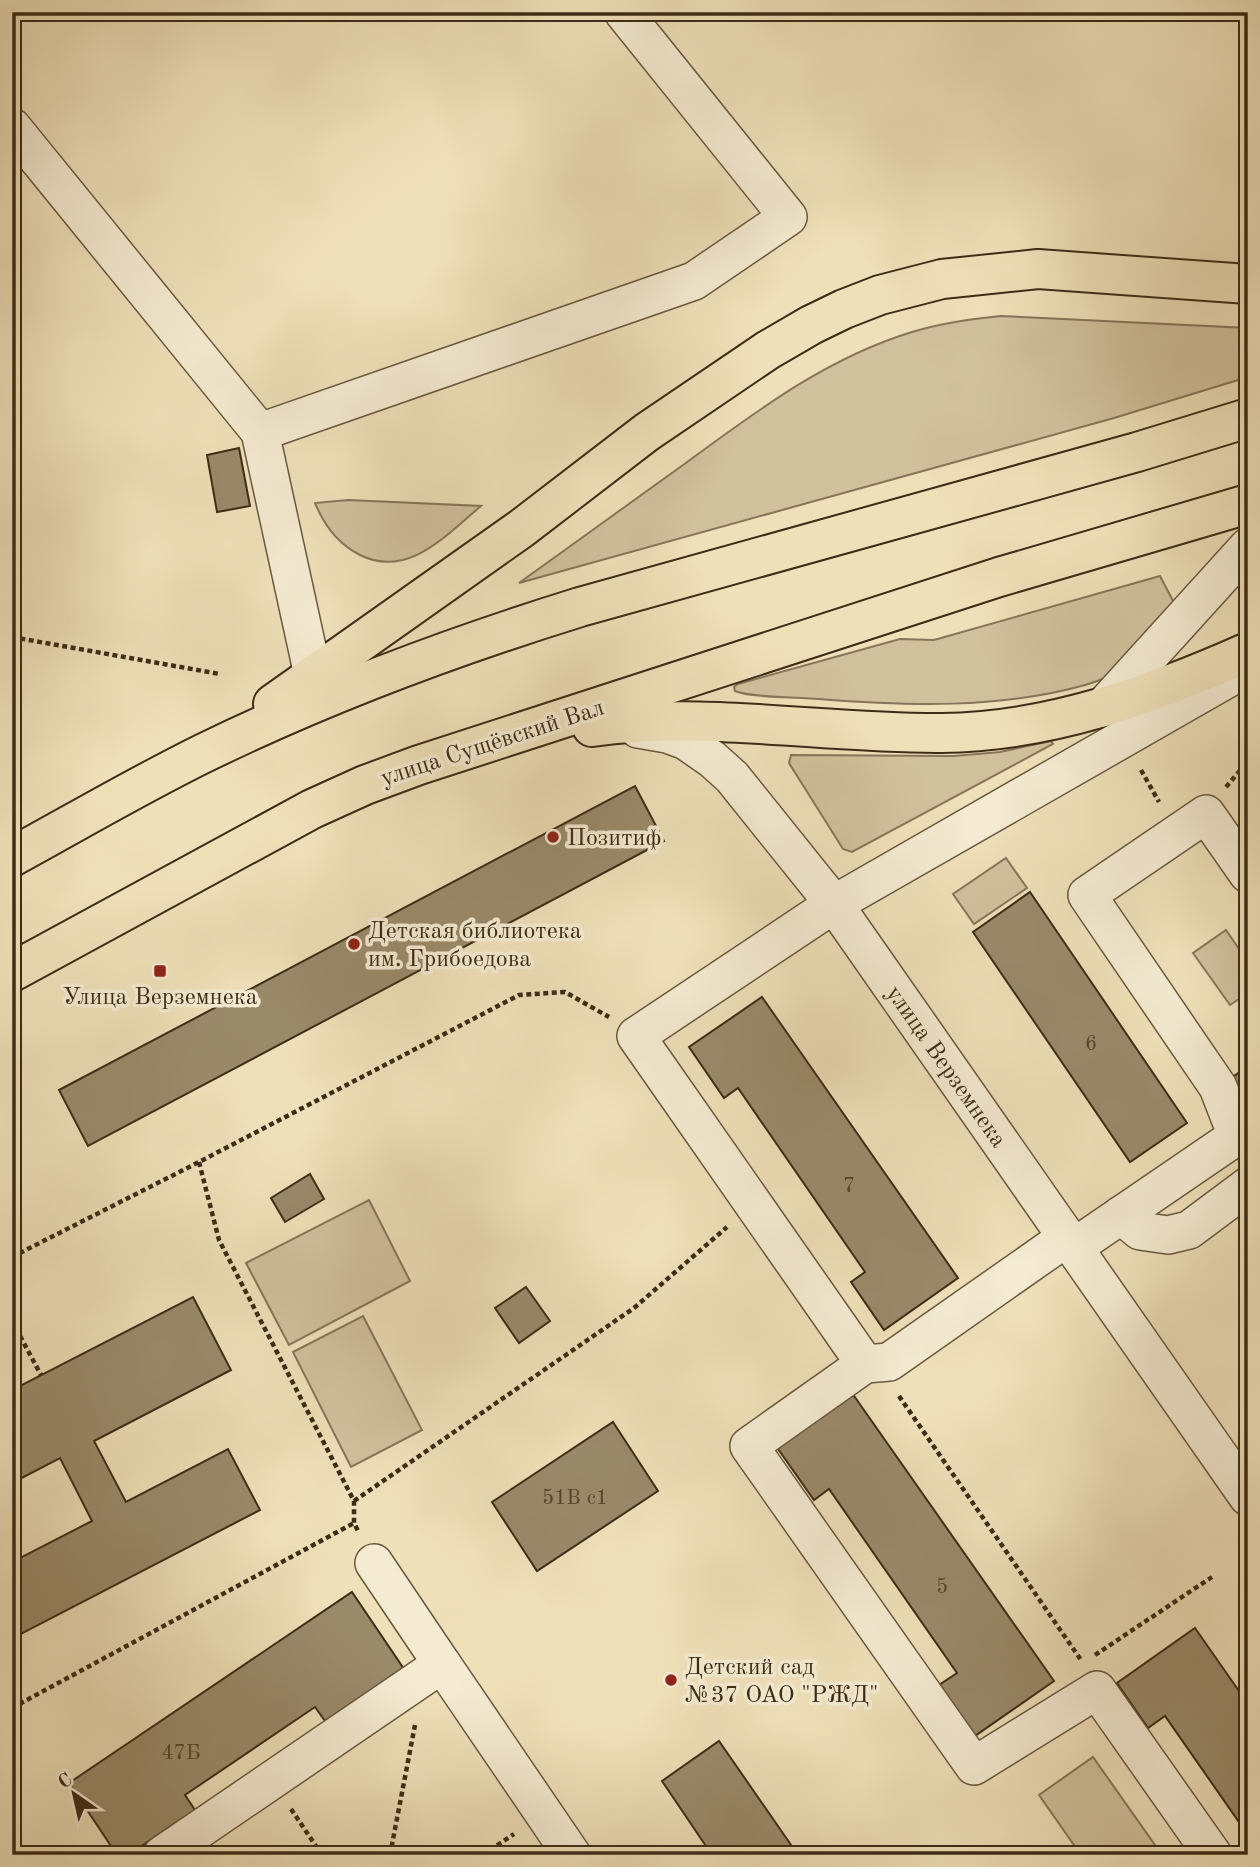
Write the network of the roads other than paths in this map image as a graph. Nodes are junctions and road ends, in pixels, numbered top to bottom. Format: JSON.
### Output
{"nodes":[{"id":1,"x":623,"y":12,"type":"edge"},
{"id":2,"x":12,"y":127,"type":"edge"},
{"id":3,"x":1248,"y":284,"type":"edge"},
{"id":4,"x":1248,"y":418,"type":"edge"},
{"id":5,"x":260,"y":432,"type":"junction"},
{"id":6,"x":1248,"y":504,"type":"edge"},
{"id":7,"x":1248,"y":547,"type":"edge"},
{"id":8,"x":1248,"y":652,"type":"edge"},
{"id":9,"x":1248,"y":667,"type":"edge"},
{"id":10,"x":313,"y":675,"type":"junction"},
{"id":11,"x":1101,"y":708,"type":"junction"},
{"id":12,"x":581,"y":729,"type":"junction"},
{"id":13,"x":202,"y":754,"type":"junction"},
{"id":14,"x":419,"y":765,"type":"junction"},
{"id":15,"x":12,"y":857,"type":"edge"},
{"id":16,"x":1248,"y":874,"type":"edge"},
{"id":17,"x":834,"y":904,"type":"junction"},
{"id":18,"x":12,"y":972,"type":"edge"},
{"id":19,"x":1243,"y":1143,"type":"edge"},
{"id":20,"x":1248,"y":1186,"type":"edge"},
{"id":21,"x":1121,"y":1215,"type":"junction"},
{"id":22,"x":1069,"y":1243,"type":"junction"},
{"id":23,"x":871,"y":1364,"type":"junction"},
{"id":24,"x":1246,"y":1492,"type":"edge"},
{"id":25,"x":374,"y":1563,"type":"road end"},
{"id":26,"x":433,"y":1670,"type":"junction"},
{"id":27,"x":162,"y":1855,"type":"edge"},
{"id":28,"x":572,"y":1855,"type":"edge"},
{"id":29,"x":1213,"y":1855,"type":"edge"}],
"edges":[{"from":1,"to":5,"type":"street"},
{"from":2,"to":5,"type":"street"},
{"from":3,"to":10,"type":"main road"},
{"from":4,"to":13,"type":"main road"},
{"from":5,"to":10,"type":"street"},
{"from":6,"to":14,"type":"main road","name":"улица Сущёвский Вал"},
{"from":7,"to":11,"type":"street"},
{"from":8,"to":11,"type":"main road"},
{"from":9,"to":17,"type":"street"},
{"from":10,"to":13,"type":"main road"},
{"from":11,"to":12,"type":"main road"},
{"from":12,"to":14,"type":"main road"},
{"from":12,"to":17,"type":"street","name":"улица Верземнека"},
{"from":13,"to":15,"type":"main road"},
{"from":14,"to":18,"type":"main road","name":"улица Сущёвский Вал"},
{"from":16,"to":19,"type":"street"},
{"from":17,"to":22,"type":"street","name":"улица Верземнека"},
{"from":17,"to":23,"type":"street"},
{"from":19,"to":21,"type":"street"},
{"from":20,"to":21,"type":"street"},
{"from":21,"to":22,"type":"street"},
{"from":22,"to":23,"type":"street"},
{"from":22,"to":24,"type":"street","name":"улица Верземнека"},
{"from":23,"to":29,"type":"street"},
{"from":25,"to":26,"type":"street"},
{"from":26,"to":27,"type":"street"},
{"from":26,"to":28,"type":"street"}]}
